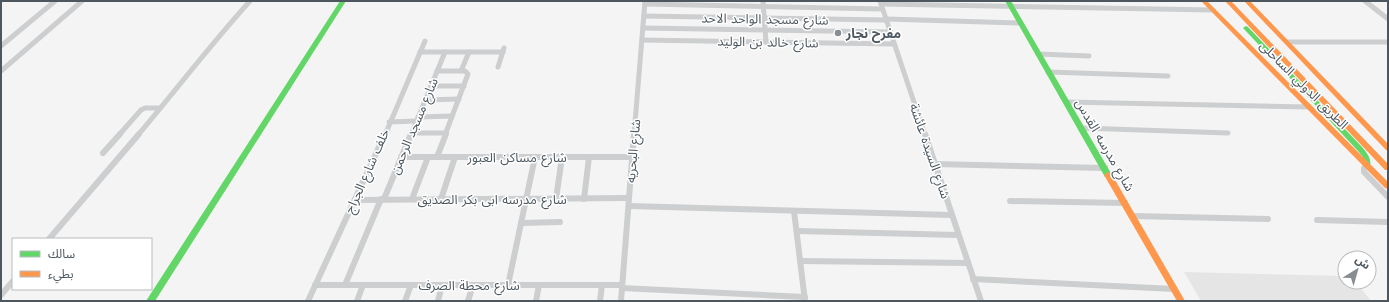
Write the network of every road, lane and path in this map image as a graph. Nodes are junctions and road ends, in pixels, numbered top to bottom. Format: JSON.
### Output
{"nodes":[{"id":1,"x":55,"y":1,"type":"edge"},
{"id":2,"x":82,"y":1,"type":"edge"},
{"id":3,"x":250,"y":1,"type":"edge"},
{"id":4,"x":344,"y":1,"type":"edge"},
{"id":5,"x":763,"y":1,"type":"edge"},
{"id":6,"x":1204,"y":1,"type":"edge"},
{"id":7,"x":1221,"y":1,"type":"edge"},
{"id":8,"x":1228,"y":1,"type":"edge"},
{"id":9,"x":1247,"y":1,"type":"edge"},
{"id":10,"x":1366,"y":1,"type":"edge"},
{"id":11,"x":645,"y":2,"type":"edge"},
{"id":12,"x":1009,"y":4,"type":"edge"},
{"id":13,"x":881,"y":5,"type":"edge"},
{"id":14,"x":763,"y":7,"type":"junction"},
{"id":15,"x":1213,"y":10,"type":"junction"},
{"id":16,"x":1236,"y":13,"type":"junction"},
{"id":17,"x":644,"y":16,"type":"junction"},
{"id":18,"x":764,"y":19,"type":"junction"},
{"id":19,"x":1388,"y":19,"type":"edge"},
{"id":20,"x":886,"y":20,"type":"junction"},
{"id":21,"x":1020,"y":23,"type":"junction"},
{"id":22,"x":643,"y":28,"type":"junction"},
{"id":23,"x":765,"y":31,"type":"junction"},
{"id":24,"x":890,"y":32,"type":"junction"},
{"id":25,"x":642,"y":40,"type":"junction"},
{"id":26,"x":425,"y":41,"type":"dead end"},
{"id":27,"x":766,"y":42,"type":"junction"},
{"id":28,"x":1287,"y":42,"type":"junction"},
{"id":29,"x":1388,"y":42,"type":"edge"},
{"id":30,"x":894,"y":44,"type":"junction"},
{"id":31,"x":1,"y":46,"type":"edge"},
{"id":32,"x":420,"y":52,"type":"junction"},
{"id":33,"x":445,"y":52,"type":"junction"},
{"id":34,"x":469,"y":52,"type":"junction"},
{"id":35,"x":1038,"y":54,"type":"junction"},
{"id":36,"x":1089,"y":56,"type":"dead end"},
{"id":37,"x":498,"y":67,"type":"dead end"},
{"id":38,"x":1,"y":71,"type":"edge"},
{"id":39,"x":437,"y":71,"type":"junction"},
{"id":40,"x":461,"y":71,"type":"junction"},
{"id":41,"x":1048,"y":72,"type":"junction"},
{"id":42,"x":1168,"y":76,"type":"dead end"},
{"id":43,"x":431,"y":86,"type":"junction"},
{"id":44,"x":464,"y":86,"type":"junction"},
{"id":45,"x":425,"y":100,"type":"junction"},
{"id":46,"x":459,"y":100,"type":"junction"},
{"id":47,"x":1066,"y":102,"type":"junction"},
{"id":48,"x":1308,"y":107,"type":"junction"},
{"id":49,"x":160,"y":108,"type":"junction"},
{"id":50,"x":452,"y":116,"type":"junction"},
{"id":51,"x":417,"y":119,"type":"junction"},
{"id":52,"x":389,"y":122,"type":"junction"},
{"id":53,"x":1082,"y":128,"type":"junction"},
{"id":54,"x":411,"y":133,"type":"junction"},
{"id":55,"x":446,"y":133,"type":"junction"},
{"id":56,"x":1228,"y":133,"type":"dead end"},
{"id":57,"x":1388,"y":148,"type":"edge"},
{"id":58,"x":103,"y":153,"type":"dead end"},
{"id":59,"x":437,"y":157,"type":"junction"},
{"id":60,"x":455,"y":157,"type":"junction"},
{"id":61,"x":535,"y":157,"type":"junction"},
{"id":62,"x":562,"y":157,"type":"junction"},
{"id":63,"x":589,"y":157,"type":"junction"},
{"id":64,"x":632,"y":157,"type":"junction"},
{"id":65,"x":401,"y":158,"type":"junction"},
{"id":66,"x":428,"y":158,"type":"junction"},
{"id":67,"x":934,"y":164,"type":"junction"},
{"id":68,"x":1367,"y":165,"type":"junction"},
{"id":69,"x":1105,"y":168,"type":"junction"},
{"id":70,"x":1388,"y":168,"type":"edge"},
{"id":71,"x":1388,"y":186,"type":"edge"},
{"id":72,"x":1388,"y":197,"type":"edge"},
{"id":73,"x":629,"y":198,"type":"junction"},
{"id":74,"x":382,"y":199,"type":"junction"},
{"id":75,"x":412,"y":199,"type":"junction"},
{"id":76,"x":441,"y":199,"type":"junction"},
{"id":77,"x":526,"y":199,"type":"junction"},
{"id":78,"x":556,"y":199,"type":"junction"},
{"id":79,"x":584,"y":199,"type":"junction"},
{"id":80,"x":354,"y":200,"type":"junction"},
{"id":81,"x":1010,"y":201,"type":"dead end"},
{"id":82,"x":1125,"y":203,"type":"junction"},
{"id":83,"x":628,"y":206,"type":"junction"},
{"id":84,"x":794,"y":211,"type":"junction"},
{"id":85,"x":951,"y":215,"type":"junction"},
{"id":86,"x":1132,"y":216,"type":"junction"},
{"id":87,"x":1268,"y":219,"type":"dead end"},
{"id":88,"x":1317,"y":220,"type":"dead end"},
{"id":89,"x":560,"y":222,"type":"dead end"},
{"id":90,"x":1388,"y":222,"type":"edge"},
{"id":91,"x":521,"y":223,"type":"junction"},
{"id":92,"x":797,"y":231,"type":"junction"},
{"id":93,"x":958,"y":235,"type":"junction"},
{"id":94,"x":50,"y":238,"type":"edge"},
{"id":95,"x":800,"y":261,"type":"junction"},
{"id":96,"x":968,"y":263,"type":"junction"},
{"id":97,"x":973,"y":279,"type":"junction"},
{"id":98,"x":12,"y":282,"type":"edge"},
{"id":99,"x":345,"y":285,"type":"junction"},
{"id":100,"x":363,"y":285,"type":"junction"},
{"id":101,"x":411,"y":285,"type":"junction"},
{"id":102,"x":442,"y":285,"type":"junction"},
{"id":103,"x":473,"y":285,"type":"junction"},
{"id":104,"x":508,"y":285,"type":"junction"},
{"id":105,"x":539,"y":285,"type":"junction"},
{"id":106,"x":602,"y":285,"type":"junction"},
{"id":107,"x":315,"y":286,"type":"junction"},
{"id":108,"x":622,"y":286,"type":"junction"},
{"id":109,"x":1174,"y":289,"type":"junction"},
{"id":110,"x":1,"y":295,"type":"edge"},
{"id":111,"x":805,"y":299,"type":"edge"},
{"id":112,"x":150,"y":301,"type":"edge"},
{"id":113,"x":308,"y":301,"type":"edge"},
{"id":114,"x":357,"y":301,"type":"edge"},
{"id":115,"x":405,"y":301,"type":"edge"},
{"id":116,"x":438,"y":301,"type":"edge"},
{"id":117,"x":468,"y":301,"type":"edge"},
{"id":118,"x":536,"y":301,"type":"edge"},
{"id":119,"x":600,"y":301,"type":"edge"},
{"id":120,"x":621,"y":301,"type":"edge"},
{"id":121,"x":981,"y":301,"type":"edge"},
{"id":122,"x":1181,"y":301,"type":"edge"}],
"edges":[{"from":1,"to":31,"type":"street"},
{"from":2,"to":38,"type":"street"},
{"from":3,"to":49,"type":"street"},
{"from":4,"to":112,"type":"main road"},
{"from":5,"to":14,"type":"street"},
{"from":6,"to":15,"type":"main road","name":"الطريق الدولي الساحلى"},
{"from":7,"to":16,"type":"main road"},
{"from":8,"to":16,"type":"main road"},
{"from":9,"to":28,"type":"main road","name":"الطريق الدولي الساحلى"},
{"from":10,"to":19,"type":"street"},
{"from":11,"to":14,"type":"street"},
{"from":11,"to":17,"type":"street","name":"شارع البحريه"},
{"from":12,"to":13,"type":"street"},
{"from":12,"to":15,"type":"street"},
{"from":12,"to":21,"type":"main road","name":"شارع مدرسه القدس"},
{"from":13,"to":14,"type":"street"},
{"from":13,"to":20,"type":"street","name":"شارع السيدة عائشة"},
{"from":14,"to":18,"type":"street"},
{"from":15,"to":48,"type":"main road","name":"الطريق الدولي الساحلى"},
{"from":16,"to":68,"type":"main road"},
{"from":16,"to":70,"type":"main road"},
{"from":17,"to":18,"type":"street","name":"شارع مسجد الواحد الاحد"},
{"from":17,"to":22,"type":"street","name":"شارع البحريه"},
{"from":18,"to":20,"type":"street","name":"شارع مسجد الواحد الاحد"},
{"from":18,"to":23,"type":"street"},
{"from":20,"to":21,"type":"street","name":"شارع مسجد الواحد الاحد"},
{"from":20,"to":24,"type":"street","name":"شارع السيدة عائشة"},
{"from":21,"to":35,"type":"main road","name":"شارع مدرسه القدس"},
{"from":22,"to":23,"type":"street"},
{"from":22,"to":25,"type":"street","name":"شارع البحريه"},
{"from":23,"to":24,"type":"street"},
{"from":23,"to":27,"type":"street"},
{"from":24,"to":30,"type":"street","name":"شارع السيدة عائشة"},
{"from":25,"to":27,"type":"street","name":"شارع خالد بن الوليد"},
{"from":25,"to":64,"type":"street","name":"شارع البحريه"},
{"from":26,"to":32,"type":"street","name":"خلف شارع الجراج"},
{"from":27,"to":30,"type":"street","name":"شارع خالد بن الوليد"},
{"from":28,"to":29,"type":"street"},
{"from":28,"to":57,"type":"main road","name":"الطريق الدولي الساحلى"},
{"from":30,"to":67,"type":"street","name":"شارع السيدة عائشة"},
{"from":32,"to":33,"type":"street"},
{"from":32,"to":52,"type":"street","name":"خلف شارع الجراج"},
{"from":33,"to":34,"type":"street"},
{"from":33,"to":39,"type":"street","name":"شارع مسجد الرحمن"},
{"from":34,"to":37,"type":"street"},
{"from":34,"to":40,"type":"street"},
{"from":35,"to":36,"type":"street"},
{"from":35,"to":41,"type":"main road","name":"شارع مدرسه القدس"},
{"from":39,"to":40,"type":"street"},
{"from":39,"to":43,"type":"street","name":"شارع مسجد الرحمن"},
{"from":40,"to":44,"type":"street"},
{"from":41,"to":42,"type":"street"},
{"from":41,"to":47,"type":"main road","name":"شارع مدرسه القدس"},
{"from":43,"to":44,"type":"street"},
{"from":43,"to":45,"type":"street","name":"شارع مسجد الرحمن"},
{"from":44,"to":46,"type":"street"},
{"from":45,"to":46,"type":"street"},
{"from":45,"to":51,"type":"street","name":"شارع مسجد الرحمن"},
{"from":46,"to":50,"type":"street"},
{"from":47,"to":48,"type":"street"},
{"from":47,"to":53,"type":"main road","name":"شارع مدرسه القدس"},
{"from":48,"to":68,"type":"main road","name":"الطريق الدولي الساحلى"},
{"from":49,"to":58,"type":"street"},
{"from":49,"to":94,"type":"street"},
{"from":50,"to":51,"type":"street"},
{"from":50,"to":55,"type":"street"},
{"from":51,"to":52,"type":"street"},
{"from":51,"to":54,"type":"street","name":"شارع مسجد الرحمن"},
{"from":52,"to":80,"type":"street","name":"خلف شارع الجراج"},
{"from":53,"to":56,"type":"street"},
{"from":53,"to":69,"type":"main road","name":"شارع مدرسه القدس"},
{"from":54,"to":55,"type":"street"},
{"from":54,"to":65,"type":"street","name":"شارع مسجد الرحمن"},
{"from":55,"to":59,"type":"street"},
{"from":59,"to":60,"type":"street","name":"شارع مساكن العبور"},
{"from":59,"to":66,"type":"street","name":"شارع مساكن العبور"},
{"from":60,"to":61,"type":"street","name":"شارع مساكن العبور"},
{"from":60,"to":76,"type":"street"},
{"from":61,"to":62,"type":"street","name":"شارع مساكن العبور"},
{"from":61,"to":77,"type":"street"},
{"from":62,"to":63,"type":"street","name":"شارع مساكن العبور"},
{"from":62,"to":78,"type":"street"},
{"from":63,"to":64,"type":"street","name":"شارع مساكن العبور"},
{"from":63,"to":79,"type":"street"},
{"from":64,"to":73,"type":"street","name":"شارع البحريه"},
{"from":65,"to":66,"type":"street","name":"شارع مساكن العبور"},
{"from":65,"to":74,"type":"street","name":"شارع مسجد الرحمن"},
{"from":66,"to":75,"type":"street"},
{"from":67,"to":69,"type":"street"},
{"from":67,"to":85,"type":"street","name":"شارع السيدة عائشة"},
{"from":68,"to":71,"type":"main road","name":"الطريق الدولي الساحلى"},
{"from":68,"to":72,"type":"street"},
{"from":69,"to":82,"type":"main road","name":"شارع مدرسه القدس"},
{"from":73,"to":79,"type":"street","name":"شارع مدرسه ابى بكر الصديق"},
{"from":73,"to":83,"type":"street","name":"شارع البحريه"},
{"from":74,"to":75,"type":"street","name":"شارع مدرسه ابى بكر الصديق"},
{"from":74,"to":80,"type":"street","name":"شارع مدرسه ابى بكر الصديق"},
{"from":74,"to":99,"type":"street","name":"شارع مسجد الرحمن"},
{"from":75,"to":76,"type":"street","name":"شارع مدرسه ابى بكر الصديق"},
{"from":76,"to":77,"type":"street","name":"شارع مدرسه ابى بكر الصديق"},
{"from":77,"to":78,"type":"street","name":"شارع مدرسه ابى بكر الصديق"},
{"from":77,"to":91,"type":"street"},
{"from":78,"to":79,"type":"street","name":"شارع مدرسه ابى بكر الصديق"},
{"from":80,"to":107,"type":"street","name":"خلف شارع الجراج"},
{"from":81,"to":82,"type":"street"},
{"from":82,"to":86,"type":"main road","name":"شارع مدرسه القدس"},
{"from":83,"to":84,"type":"street"},
{"from":83,"to":108,"type":"street","name":"شارع البحريه"},
{"from":84,"to":85,"type":"street"},
{"from":84,"to":92,"type":"street"},
{"from":85,"to":93,"type":"street","name":"شارع السيدة عائشة"},
{"from":86,"to":87,"type":"street"},
{"from":86,"to":109,"type":"main road","name":"شارع مدرسه القدس"},
{"from":88,"to":90,"type":"street"},
{"from":89,"to":91,"type":"street"},
{"from":91,"to":104,"type":"street"},
{"from":92,"to":93,"type":"street"},
{"from":92,"to":95,"type":"street"},
{"from":93,"to":96,"type":"street","name":"شارع السيدة عائشة"},
{"from":95,"to":96,"type":"street"},
{"from":95,"to":111,"type":"street"},
{"from":96,"to":97,"type":"street","name":"شارع السيدة عائشة"},
{"from":97,"to":109,"type":"street"},
{"from":97,"to":121,"type":"street","name":"شارع السيدة عائشة"},
{"from":98,"to":110,"type":"street"},
{"from":99,"to":100,"type":"street","name":"شارع محطة الصرف"},
{"from":99,"to":107,"type":"street","name":"شارع محطة الصرف"},
{"from":100,"to":101,"type":"street","name":"شارع محطة الصرف"},
{"from":100,"to":114,"type":"street"},
{"from":101,"to":102,"type":"street","name":"شارع محطة الصرف"},
{"from":101,"to":115,"type":"street"},
{"from":102,"to":103,"type":"street","name":"شارع محطة الصرف"},
{"from":102,"to":116,"type":"street"},
{"from":103,"to":104,"type":"street","name":"شارع محطة الصرف"},
{"from":103,"to":117,"type":"street"},
{"from":104,"to":105,"type":"street","name":"شارع محطة الصرف"},
{"from":105,"to":106,"type":"street","name":"شارع محطة الصرف"},
{"from":105,"to":118,"type":"street"},
{"from":106,"to":108,"type":"street","name":"شارع محطة الصرف"},
{"from":106,"to":119,"type":"street"},
{"from":107,"to":113,"type":"street","name":"خلف شارع الجراج"},
{"from":108,"to":111,"type":"street","name":"شارع محطة الصرف"},
{"from":108,"to":120,"type":"street","name":"شارع البحريه"},
{"from":109,"to":122,"type":"main road","name":"شارع مدرسه القدس"}]}
